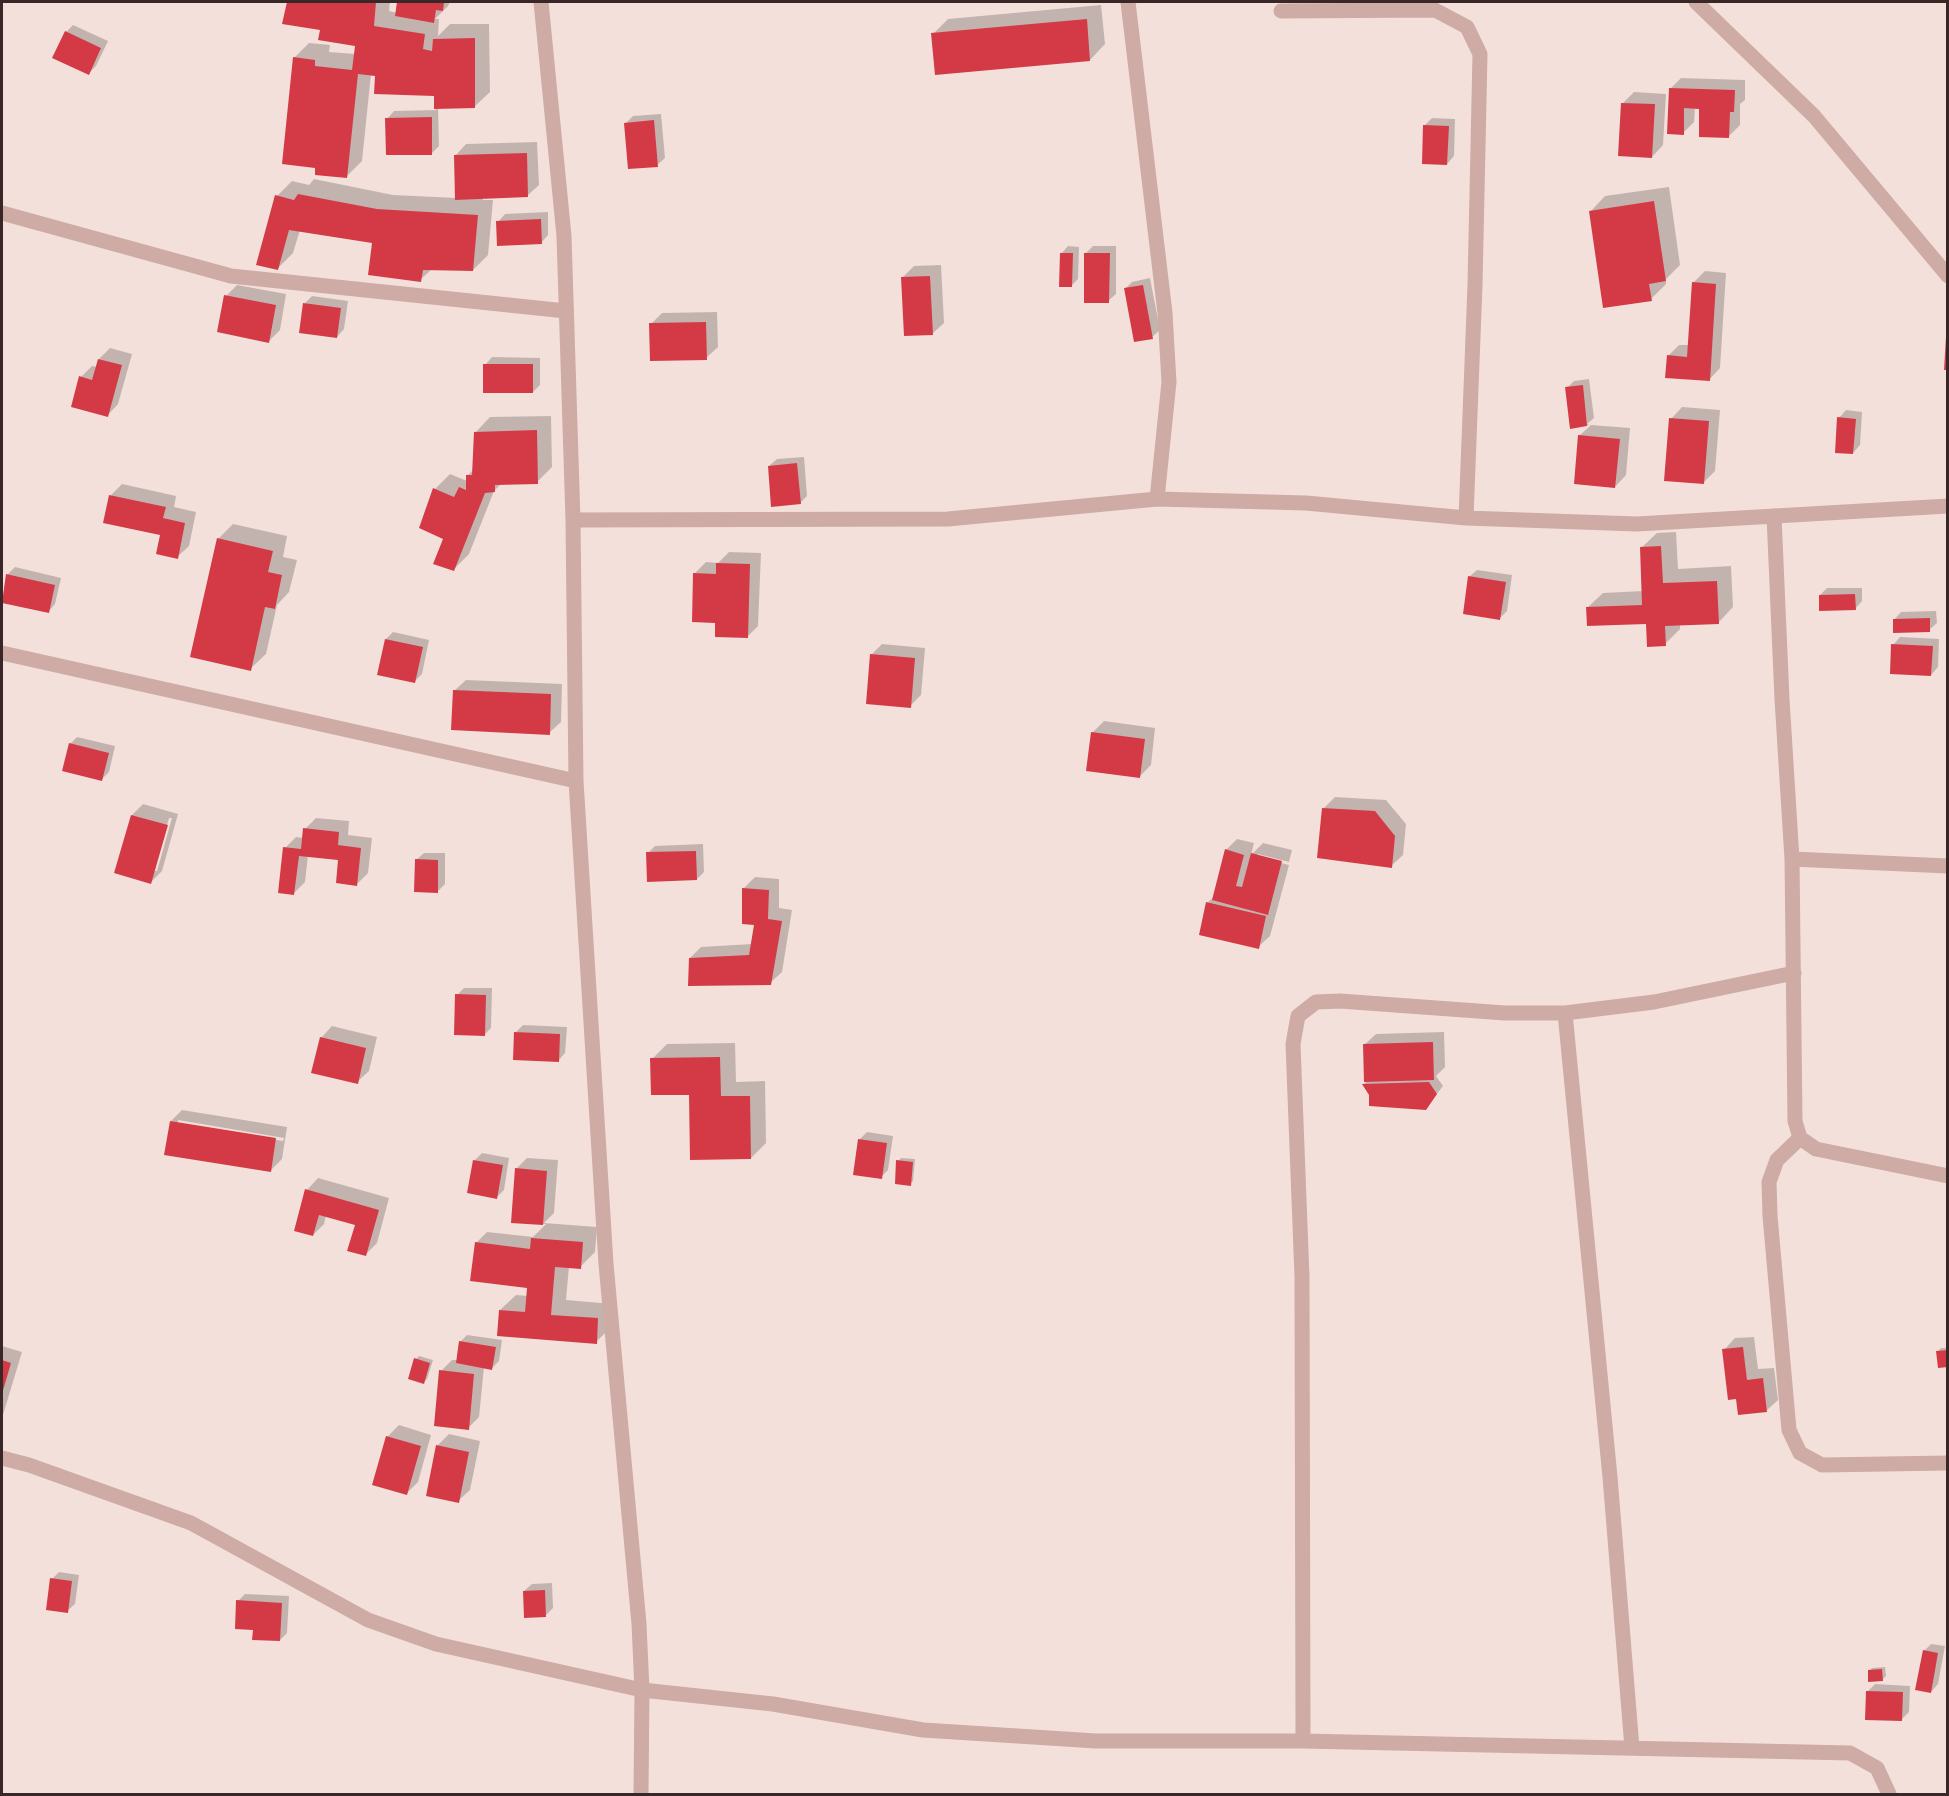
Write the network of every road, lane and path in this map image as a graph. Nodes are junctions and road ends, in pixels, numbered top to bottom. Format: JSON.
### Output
{"nodes":[{"id":1,"x":541,"y":2,"type":"edge"},
{"id":2,"x":1128,"y":2,"type":"edge"},
{"id":3,"x":1696,"y":2,"type":"edge"},
{"id":4,"x":1281,"y":11,"type":"dead end"},
{"id":5,"x":2,"y":213,"type":"edge"},
{"id":6,"x":1947,"y":276,"type":"edge"},
{"id":7,"x":566,"y":312,"type":"junction"},
{"id":8,"x":1157,"y":499,"type":"junction"},
{"id":9,"x":1947,"y":506,"type":"edge"},
{"id":10,"x":1774,"y":516,"type":"junction"},
{"id":11,"x":1466,"y":518,"type":"junction"},
{"id":12,"x":573,"y":520,"type":"junction"},
{"id":13,"x":2,"y":653,"type":"edge"},
{"id":14,"x":576,"y":781,"type":"junction"},
{"id":15,"x":1792,"y":859,"type":"junction"},
{"id":16,"x":1947,"y":866,"type":"edge"},
{"id":17,"x":1794,"y":973,"type":"junction"},
{"id":18,"x":1565,"y":1013,"type":"junction"},
{"id":19,"x":1800,"y":1138,"type":"junction"},
{"id":20,"x":1947,"y":1176,"type":"edge"},
{"id":21,"x":2,"y":1458,"type":"edge"},
{"id":22,"x":1947,"y":1463,"type":"edge"},
{"id":23,"x":642,"y":1690,"type":"junction"},
{"id":24,"x":1303,"y":1741,"type":"junction"},
{"id":25,"x":1632,"y":1748,"type":"junction"},
{"id":26,"x":641,"y":1794,"type":"edge"},
{"id":27,"x":1889,"y":1794,"type":"edge"}],
"edges":[{"from":1,"to":7,"type":"street"},
{"from":2,"to":8,"type":"street"},
{"from":3,"to":6,"type":"street"},
{"from":4,"to":11,"type":"street"},
{"from":5,"to":7,"type":"street"},
{"from":7,"to":12,"type":"street"},
{"from":8,"to":11,"type":"street"},
{"from":8,"to":12,"type":"street"},
{"from":9,"to":10,"type":"street"},
{"from":10,"to":11,"type":"street"},
{"from":10,"to":15,"type":"street"},
{"from":12,"to":14,"type":"street"},
{"from":13,"to":14,"type":"street"},
{"from":14,"to":23,"type":"street"},
{"from":15,"to":16,"type":"street"},
{"from":15,"to":17,"type":"street"},
{"from":17,"to":18,"type":"street"},
{"from":17,"to":19,"type":"street"},
{"from":18,"to":24,"type":"street"},
{"from":18,"to":25,"type":"street"},
{"from":19,"to":20,"type":"street"},
{"from":19,"to":22,"type":"street"},
{"from":21,"to":23,"type":"street"},
{"from":23,"to":24,"type":"street"},
{"from":23,"to":26,"type":"street"},
{"from":24,"to":25,"type":"street"},
{"from":25,"to":27,"type":"street"}]}
